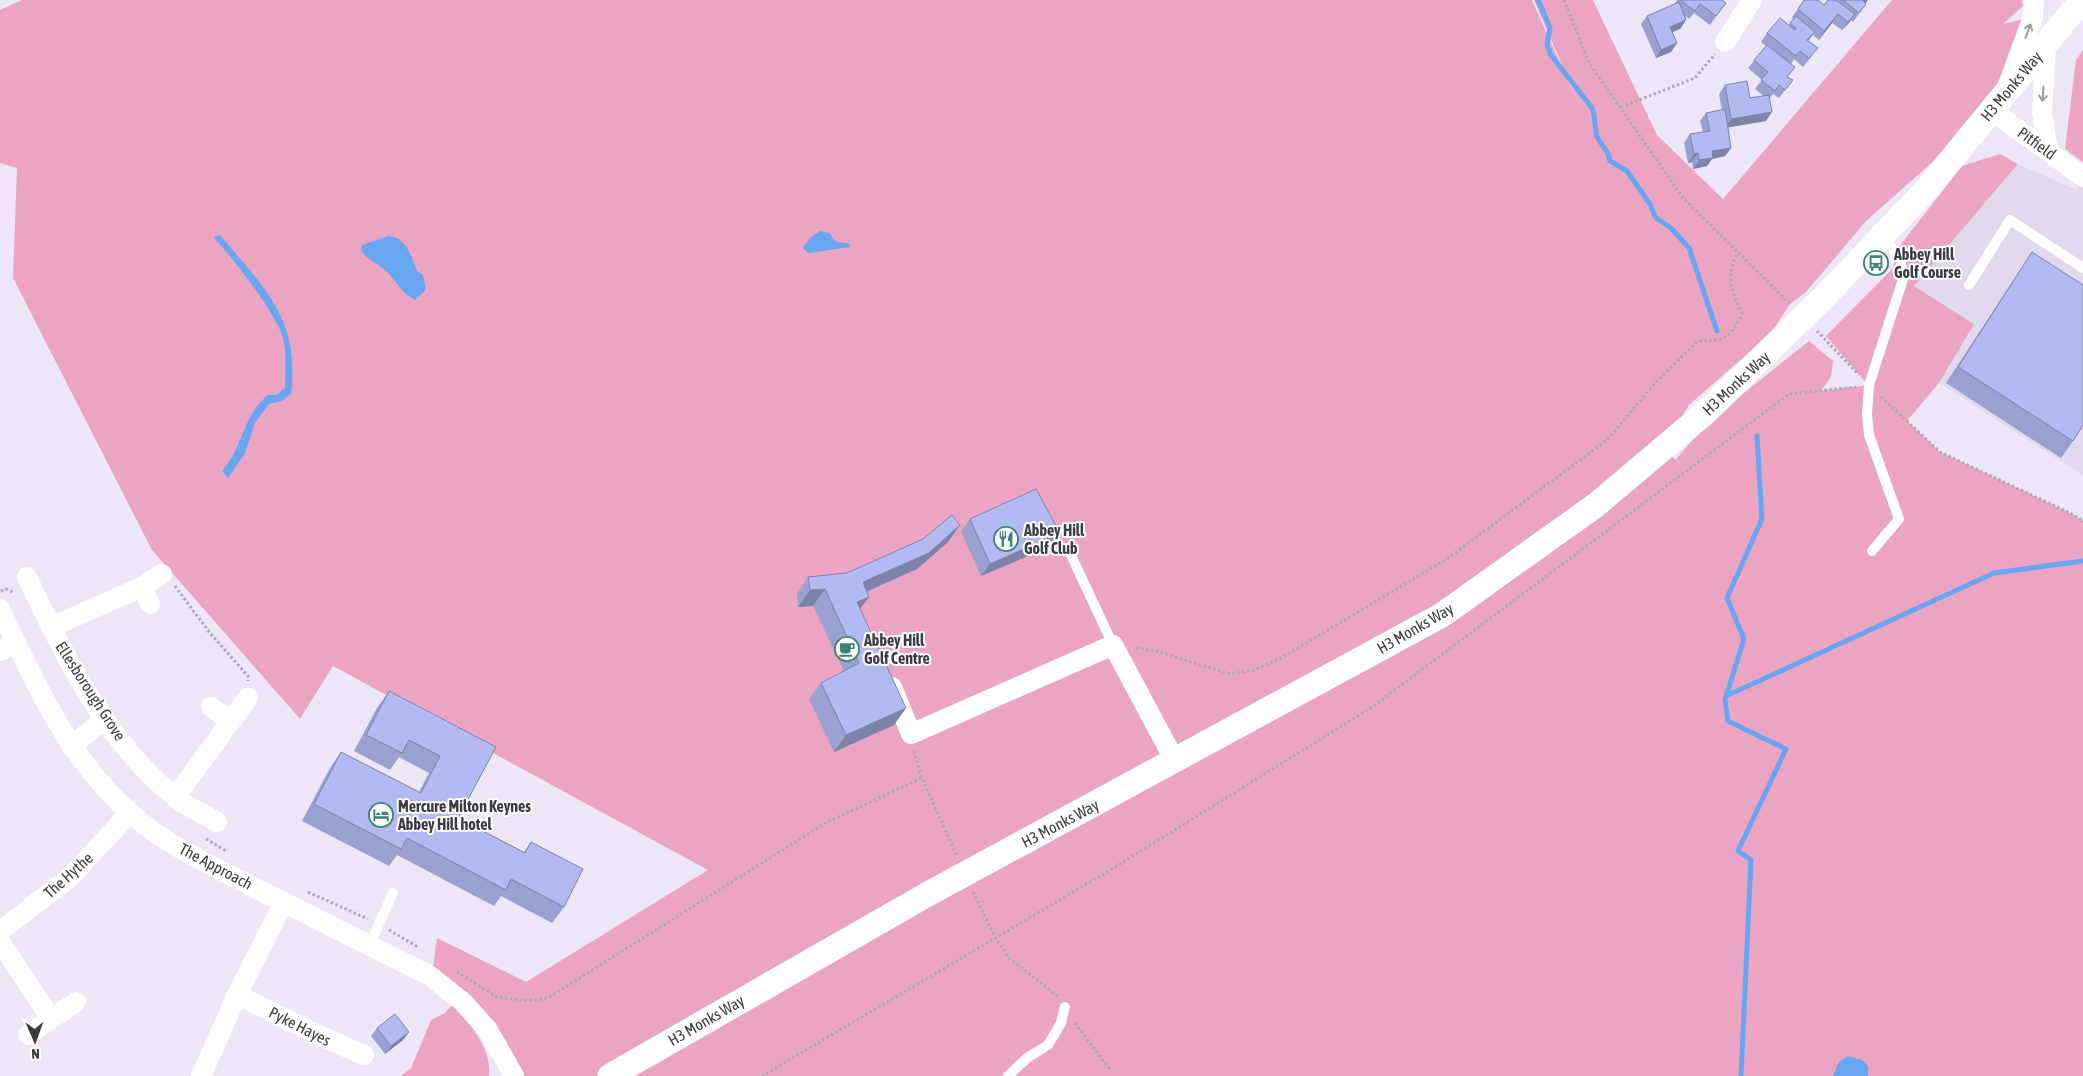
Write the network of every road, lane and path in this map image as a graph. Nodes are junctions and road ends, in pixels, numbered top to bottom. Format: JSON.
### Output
{"nodes":[{"id":1,"x":1564,"y":0,"type":"edge"},
{"id":2,"x":1752,"y":0,"type":"edge"},
{"id":3,"x":2034,"y":0,"type":"edge"},
{"id":4,"x":2082,"y":0,"type":"edge"},
{"id":5,"x":1725,"y":42,"type":"joint"},
{"id":6,"x":2046,"y":45,"type":"junction"},
{"id":7,"x":1998,"y":102,"type":"junction"},
{"id":8,"x":1620,"y":108,"type":"junction"},
{"id":9,"x":2048,"y":151,"type":"junction"},
{"id":10,"x":2083,"y":177,"type":"edge"},
{"id":11,"x":1880,"y":236,"type":"junction"},
{"id":12,"x":1738,"y":253,"type":"junction"},
{"id":13,"x":2083,"y":268,"type":"edge"},
{"id":14,"x":1969,"y":285,"type":"dead end"},
{"id":15,"x":1790,"y":304,"type":"dead end"},
{"id":16,"x":1811,"y":325,"type":"dead end"},
{"id":17,"x":1869,"y":385,"type":"junction"},
{"id":18,"x":2083,"y":521,"type":"edge"},
{"id":19,"x":1872,"y":551,"type":"dead end"},
{"id":20,"x":1071,"y":555,"type":"dead end"},
{"id":21,"x":162,"y":574,"type":"joint"},
{"id":22,"x":27,"y":577,"type":"dead end"},
{"id":23,"x":0,"y":591,"type":"edge"},
{"id":24,"x":18,"y":598,"type":"dead end"},
{"id":25,"x":0,"y":609,"type":"edge"},
{"id":26,"x":51,"y":627,"type":"junction"},
{"id":27,"x":1114,"y":645,"type":"junction"},
{"id":28,"x":8,"y":647,"type":"edge"},
{"id":29,"x":885,"y":669,"type":"edge"},
{"id":30,"x":248,"y":698,"type":"joint"},
{"id":31,"x":211,"y":706,"type":"dead end"},
{"id":32,"x":105,"y":719,"type":"junction"},
{"id":33,"x":230,"y":721,"type":"junction"},
{"id":34,"x":911,"y":734,"type":"junction"},
{"id":35,"x":71,"y":746,"type":"junction"},
{"id":36,"x":1175,"y":762,"type":"junction"},
{"id":37,"x":922,"y":778,"type":"junction"},
{"id":38,"x":926,"y":788,"type":"dead end"},
{"id":39,"x":175,"y":797,"type":"junction"},
{"id":40,"x":130,"y":813,"type":"junction"},
{"id":41,"x":218,"y":822,"type":"dead end"},
{"id":42,"x":206,"y":838,"type":"dead end"},
{"id":43,"x":231,"y":854,"type":"dead end"},
{"id":44,"x":300,"y":888,"type":"dead end"},
{"id":45,"x":393,"y":893,"type":"dead end"},
{"id":46,"x":284,"y":902,"type":"junction"},
{"id":47,"x":379,"y":924,"type":"junction"},
{"id":48,"x":0,"y":931,"type":"edge"},
{"id":49,"x":0,"y":941,"type":"edge"},
{"id":50,"x":369,"y":946,"type":"junction"},
{"id":51,"x":420,"y":948,"type":"dead end"},
{"id":52,"x":451,"y":968,"type":"dead end"},
{"id":53,"x":237,"y":995,"type":"junction"},
{"id":54,"x":76,"y":1002,"type":"dead end"},
{"id":55,"x":1065,"y":1007,"type":"dead end"},
{"id":56,"x":51,"y":1019,"type":"junction"},
{"id":57,"x":28,"y":1035,"type":"dead end"},
{"id":58,"x":499,"y":1052,"type":"junction"},
{"id":59,"x":364,"y":1055,"type":"dead end"},
{"id":60,"x":201,"y":1076,"type":"edge"},
{"id":61,"x":496,"y":1076,"type":"edge"},
{"id":62,"x":514,"y":1076,"type":"edge"},
{"id":63,"x":610,"y":1076,"type":"edge"},
{"id":64,"x":762,"y":1076,"type":"edge"},
{"id":65,"x":1008,"y":1076,"type":"edge"}],
"edges":[{"from":1,"to":8,"type":"path"},
{"from":2,"to":5,"type":"street"},
{"from":7,"to":3,"type":"street","one_way":true},
{"from":4,"to":6,"type":"street","name":"H3 Monks Way"},
{"from":5,"to":8,"type":"path"},
{"from":6,"to":7,"type":"street","name":"H3 Monks Way"},
{"from":6,"to":9,"type":"street","one_way":true},
{"from":7,"to":9,"type":"street","name":"Pitfield"},
{"from":7,"to":11,"type":"street","name":"H3 Monks Way"},
{"from":8,"to":12,"type":"path"},
{"from":9,"to":10,"type":"street","name":"Pitfield"},
{"from":11,"to":17,"type":"lane"},
{"from":11,"to":36,"type":"street","name":"H3 Monks Way"},
{"from":12,"to":15,"type":"path"},
{"from":12,"to":27,"type":"path"},
{"from":13,"to":14,"type":"lane"},
{"from":16,"to":17,"type":"path"},
{"from":17,"to":18,"type":"path"},
{"from":17,"to":19,"type":"lane"},
{"from":17,"to":64,"type":"path"},
{"from":20,"to":27,"type":"lane"},
{"from":21,"to":26,"type":"street","name":"Ellesborough Grove"},
{"from":21,"to":30,"type":"path"},
{"from":22,"to":26,"type":"street","name":"Ellesborough Grove"},
{"from":23,"to":24,"type":"path"},
{"from":25,"to":28,"type":"street","name":"The Approach"},
{"from":26,"to":32,"type":"street","name":"Ellesborough Grove"},
{"from":27,"to":34,"type":"street"},
{"from":27,"to":36,"type":"street"},
{"from":28,"to":35,"type":"street","name":"The Approach"},
{"from":29,"to":34,"type":"street"},
{"from":30,"to":33,"type":"street"},
{"from":31,"to":33,"type":"street"},
{"from":32,"to":35,"type":"street"},
{"from":32,"to":39,"type":"street","name":"Ellesborough Grove"},
{"from":33,"to":39,"type":"street"},
{"from":34,"to":37,"type":"path"},
{"from":35,"to":40,"type":"street","name":"The Approach"},
{"from":36,"to":63,"type":"street","name":"H3 Monks Way"},
{"from":37,"to":38,"type":"path"},
{"from":37,"to":52,"type":"path"},
{"from":39,"to":41,"type":"street","name":"Ellesborough Grove"},
{"from":40,"to":46,"type":"street","name":"The Approach"},
{"from":40,"to":48,"type":"street","name":"The Hythe"},
{"from":42,"to":43,"type":"path"},
{"from":44,"to":47,"type":"path"},
{"from":45,"to":47,"type":"lane"},
{"from":46,"to":50,"type":"street","name":"The Approach"},
{"from":46,"to":53,"type":"street"},
{"from":47,"to":50,"type":"lane"},
{"from":47,"to":51,"type":"path"},
{"from":49,"to":56,"type":"street"},
{"from":50,"to":58,"type":"street","name":"The Approach"},
{"from":53,"to":59,"type":"street","name":"Pyke Hayes"},
{"from":53,"to":60,"type":"street"},
{"from":54,"to":56,"type":"street"},
{"from":55,"to":65,"type":"lane"},
{"from":56,"to":57,"type":"street"},
{"from":58,"to":61,"type":"street"},
{"from":58,"to":62,"type":"street","name":"The Approach"}]}
